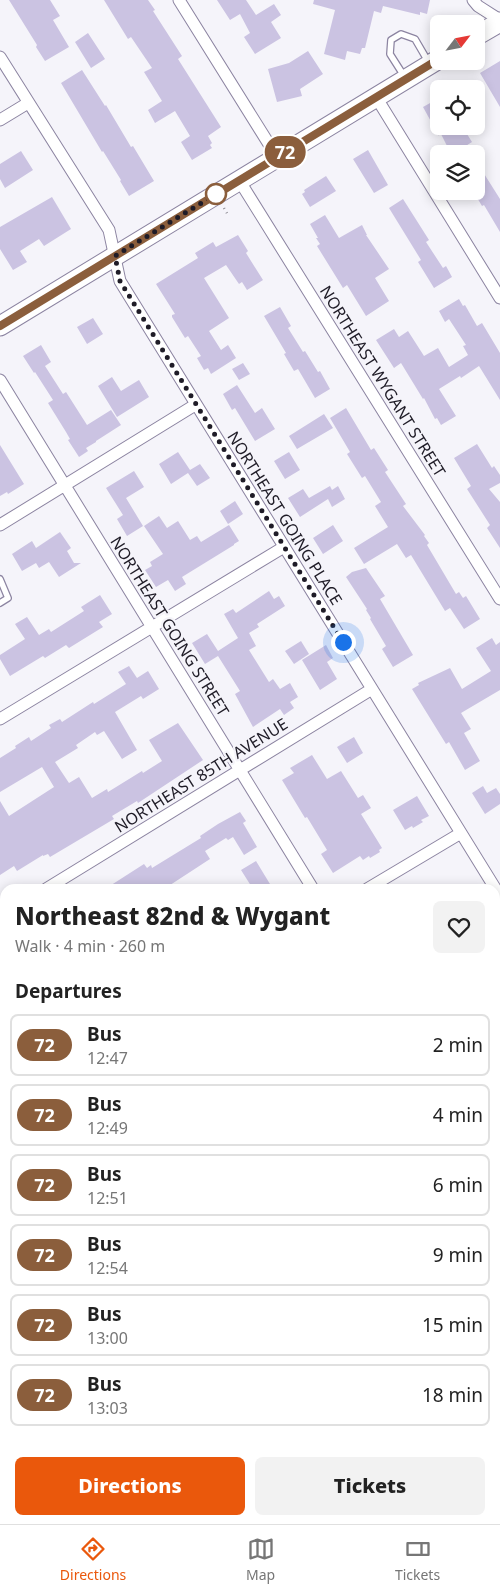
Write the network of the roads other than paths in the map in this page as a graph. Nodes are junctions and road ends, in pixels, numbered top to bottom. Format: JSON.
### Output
{"nodes":[{"id":1,"x":179,"y":0,"type":"edge"},
{"id":2,"x":474,"y":0,"type":"edge"},
{"id":3,"x":500,"y":21,"type":"edge"},
{"id":4,"x":485,"y":30,"type":"edge"},
{"id":5,"x":0,"y":57,"type":"edge"},
{"id":6,"x":430,"y":57,"type":"edge"},
{"id":7,"x":430,"y":64,"type":"edge"},
{"id":8,"x":406,"y":79,"type":"junction"},
{"id":9,"x":376,"y":97,"type":"junction"},
{"id":10,"x":28,"y":103,"type":"junction"},
{"id":11,"x":0,"y":120,"type":"edge"},
{"id":12,"x":277,"y":157,"type":"junction"},
{"id":13,"x":239,"y":180,"type":"junction"},
{"id":14,"x":115,"y":256,"type":"junction"},
{"id":15,"x":500,"y":298,"type":"edge"},
{"id":16,"x":0,"y":326,"type":"edge"},
{"id":17,"x":0,"y":380,"type":"edge"},
{"id":18,"x":195,"y":405,"type":"junction"},
{"id":19,"x":65,"y":486,"type":"junction"},
{"id":20,"x":0,"y":525,"type":"edge"},
{"id":21,"x":284,"y":547,"type":"junction"},
{"id":22,"x":0,"y":579,"type":"edge"},
{"id":23,"x":500,"y":599,"type":"edge"},
{"id":24,"x":0,"y":603,"type":"edge"},
{"id":25,"x":151,"y":627,"type":"junction"},
{"id":26,"x":372,"y":689,"type":"junction"},
{"id":27,"x":0,"y":719,"type":"edge"},
{"id":28,"x":239,"y":770,"type":"junction"},
{"id":29,"x":461,"y":833,"type":"junction"},
{"id":30,"x":54,"y":884,"type":"edge"},
{"id":31,"x":310,"y":884,"type":"edge"},
{"id":32,"x":375,"y":884,"type":"edge"},
{"id":33,"x":493,"y":884,"type":"edge"}],
"edges":[{"from":1,"to":12,"type":"street"},
{"from":2,"to":3,"type":"street"},
{"from":3,"to":4,"type":"main road"},
{"from":5,"to":10,"type":"street"},
{"from":6,"to":8,"type":"lane"},
{"from":7,"to":8,"type":"main road"},
{"from":8,"to":9,"type":"main road"},
{"from":9,"to":12,"type":"main road"},
{"from":9,"to":15,"type":"street"},
{"from":10,"to":11,"type":"street"},
{"from":10,"to":14,"type":"street"},
{"from":12,"to":13,"type":"main road"},
{"from":13,"to":14,"type":"main road"},
{"from":13,"to":23,"type":"street","name":"NORTHEAST WYGANT STREET"},
{"from":14,"to":16,"type":"main road"},
{"from":14,"to":18,"type":"street","name":"NORTHEAST GOING PLACE"},
{"from":17,"to":19,"type":"street","name":"NORTHEAST GOING STREET"},
{"from":18,"to":19,"type":"street"},
{"from":18,"to":21,"type":"street","name":"NORTHEAST GOING PLACE"},
{"from":19,"to":20,"type":"street"},
{"from":19,"to":25,"type":"street","name":"NORTHEAST GOING STREET"},
{"from":21,"to":25,"type":"street"},
{"from":21,"to":26,"type":"street","name":"NORTHEAST GOING PLACE"},
{"from":22,"to":24,"type":"lane"},
{"from":25,"to":27,"type":"street"},
{"from":25,"to":28,"type":"street","name":"NORTHEAST GOING STREET"},
{"from":26,"to":28,"type":"street","name":"NORTHEAST 85TH AVENUE"},
{"from":26,"to":29,"type":"street","name":"NORTHEAST GOING PLACE"},
{"from":28,"to":30,"type":"street","name":"NORTHEAST 85TH AVENUE"},
{"from":28,"to":31,"type":"street","name":"NORTHEAST GOING STREET"},
{"from":29,"to":32,"type":"street"},
{"from":29,"to":33,"type":"street","name":"NORTHEAST GOING PLACE"}]}
